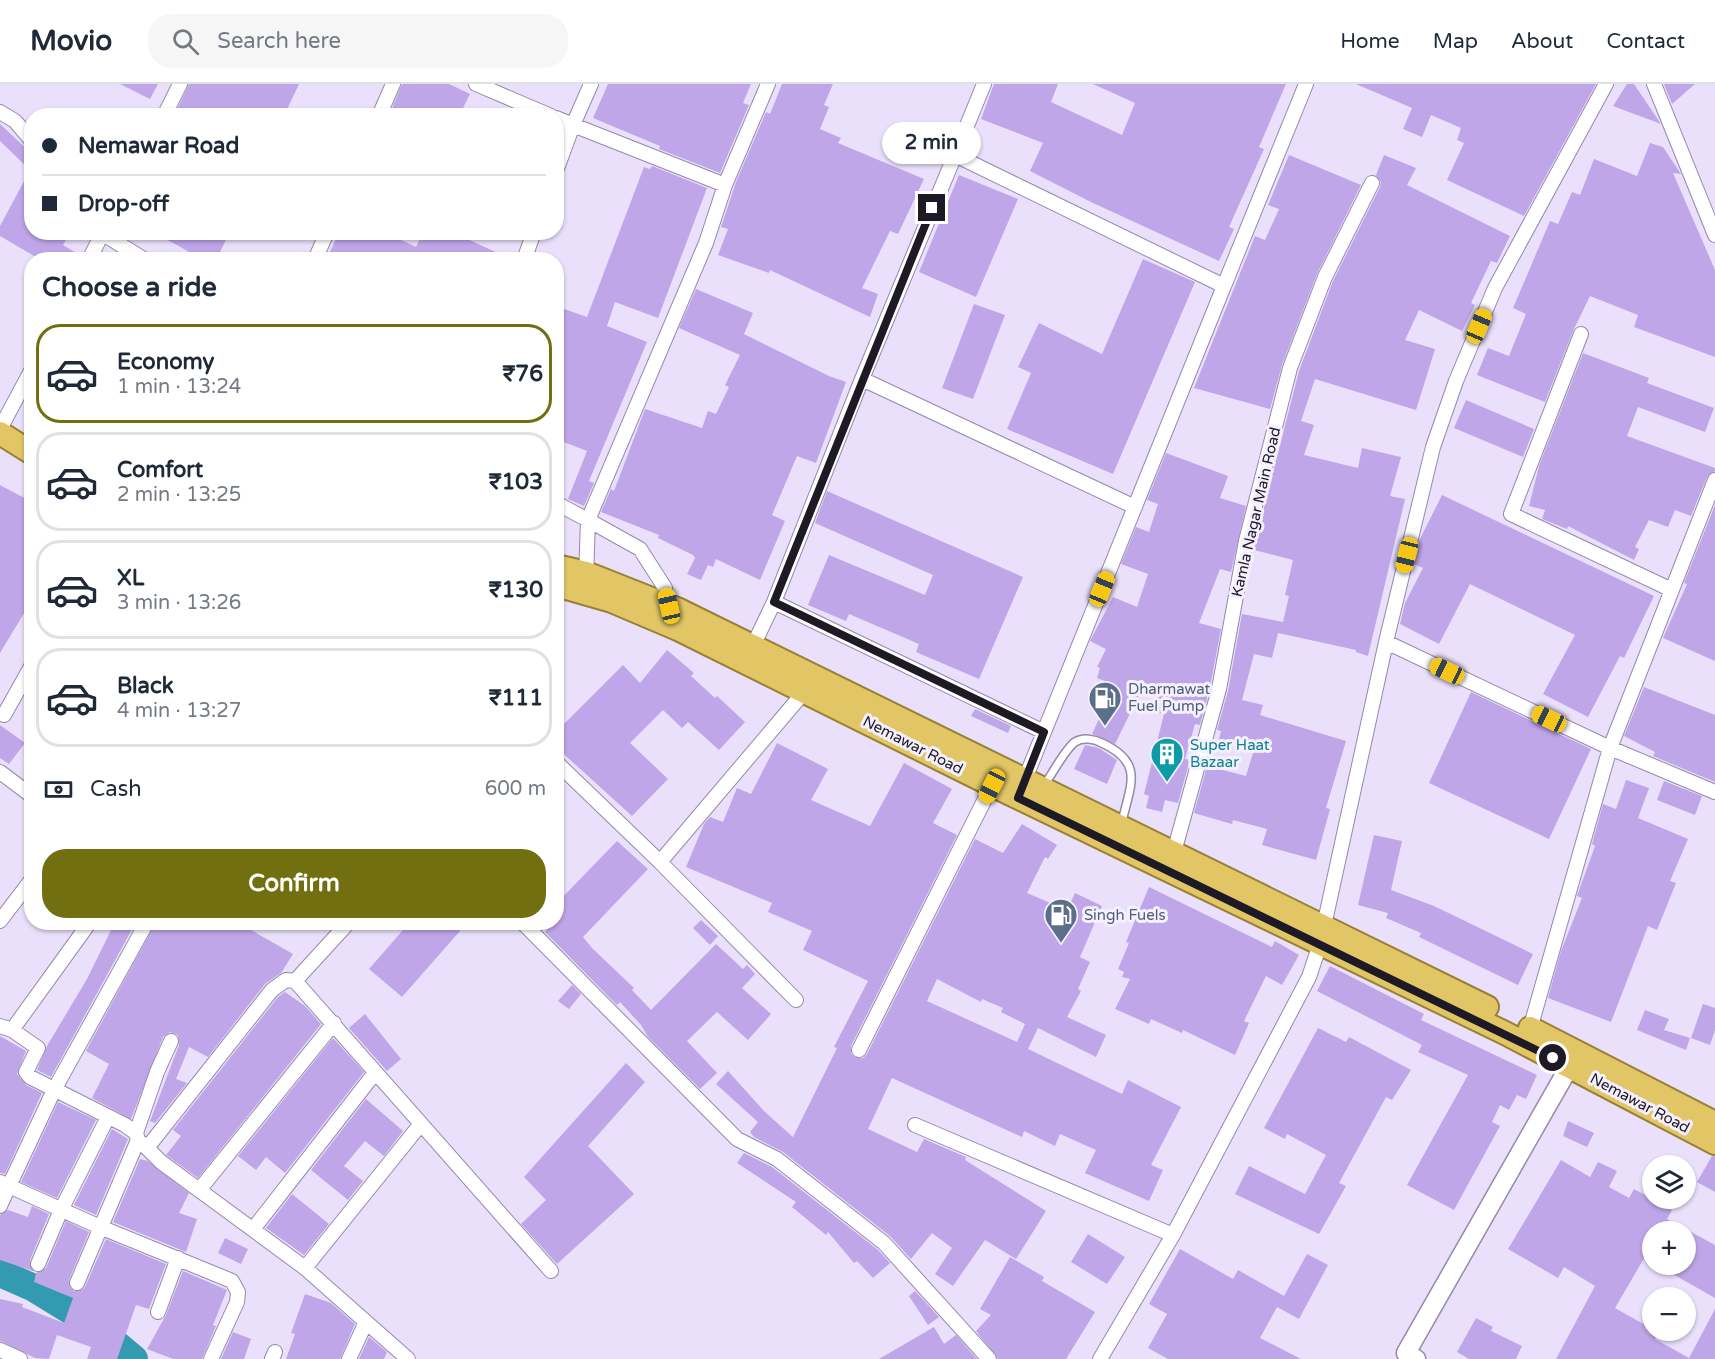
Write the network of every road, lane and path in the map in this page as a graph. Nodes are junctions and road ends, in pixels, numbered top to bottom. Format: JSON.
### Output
{"nodes":[{"id":1,"x":180,"y":84,"type":"edge"},
{"id":2,"x":393,"y":84,"type":"edge"},
{"id":3,"x":476,"y":84,"type":"edge"},
{"id":4,"x":591,"y":84,"type":"edge"},
{"id":5,"x":768,"y":84,"type":"edge"},
{"id":6,"x":984,"y":84,"type":"edge"},
{"id":7,"x":1306,"y":84,"type":"edge"},
{"id":8,"x":1606,"y":84,"type":"edge"},
{"id":9,"x":1654,"y":84,"type":"edge"},
{"id":10,"x":168,"y":108,"type":"edge"},
{"id":11,"x":382,"y":108,"type":"edge"},
{"id":12,"x":532,"y":108,"type":"edge"},
{"id":13,"x":0,"y":112,"type":"edge"},
{"id":14,"x":564,"y":121,"type":"edge"},
{"id":15,"x":573,"y":125,"type":"junction"},
{"id":16,"x":24,"y":132,"type":"edge"},
{"id":17,"x":564,"y":149,"type":"edge"},
{"id":18,"x":955,"y":155,"type":"junction"},
{"id":19,"x":1371,"y":183,"type":"dead end"},
{"id":20,"x":724,"y":185,"type":"junction"},
{"id":21,"x":1715,"y":235,"type":"edge"},
{"id":22,"x":113,"y":240,"type":"edge"},
{"id":23,"x":132,"y":252,"type":"edge"},
{"id":24,"x":1224,"y":286,"type":"junction"},
{"id":25,"x":1581,"y":334,"type":"dead end"},
{"id":26,"x":862,"y":379,"type":"junction"},
{"id":27,"x":24,"y":384,"type":"edge"},
{"id":28,"x":0,"y":431,"type":"edge"},
{"id":29,"x":24,"y":448,"type":"edge"},
{"id":30,"x":0,"y":451,"type":"edge"},
{"id":31,"x":24,"y":466,"type":"edge"},
{"id":32,"x":1715,"y":480,"type":"edge"},
{"id":33,"x":564,"y":507,"type":"edge"},
{"id":34,"x":1135,"y":507,"type":"junction"},
{"id":35,"x":588,"y":520,"type":"junction"},
{"id":36,"x":564,"y":571,"type":"edge"},
{"id":37,"x":585,"y":583,"type":"junction"},
{"id":38,"x":564,"y":584,"type":"edge"},
{"id":39,"x":1672,"y":590,"type":"junction"},
{"id":40,"x":774,"y":602,"type":"junction"},
{"id":41,"x":666,"y":615,"type":"junction"},
{"id":42,"x":1386,"y":642,"type":"junction"},
{"id":43,"x":748,"y":654,"type":"junction"},
{"id":44,"x":24,"y":679,"type":"edge"},
{"id":45,"x":805,"y":691,"type":"junction"},
{"id":46,"x":4,"y":715,"type":"dead end"},
{"id":47,"x":1044,"y":732,"type":"junction"},
{"id":48,"x":1610,"y":748,"type":"junction"},
{"id":49,"x":564,"y":770,"type":"edge"},
{"id":50,"x":0,"y":772,"type":"edge"},
{"id":51,"x":992,"y":786,"type":"junction"},
{"id":52,"x":24,"y":790,"type":"edge"},
{"id":53,"x":1028,"y":790,"type":"junction"},
{"id":54,"x":1715,"y":792,"type":"edge"},
{"id":55,"x":1120,"y":828,"type":"junction"},
{"id":56,"x":1174,"y":852,"type":"junction"},
{"id":57,"x":660,"y":862,"type":"junction"},
{"id":58,"x":24,"y":890,"type":"edge"},
{"id":59,"x":0,"y":921,"type":"edge"},
{"id":60,"x":84,"y":930,"type":"edge"},
{"id":61,"x":143,"y":930,"type":"edge"},
{"id":62,"x":342,"y":930,"type":"edge"},
{"id":63,"x":530,"y":930,"type":"edge"},
{"id":64,"x":1322,"y":935,"type":"junction"},
{"id":65,"x":295,"y":981,"type":"junction"},
{"id":66,"x":796,"y":1000,"type":"dead end"},
{"id":67,"x":334,"y":1023,"type":"junction"},
{"id":68,"x":6,"y":1028,"type":"edge"},
{"id":69,"x":1530,"y":1029,"type":"junction"},
{"id":70,"x":171,"y":1041,"type":"dead end"},
{"id":71,"x":859,"y":1050,"type":"dead end"},
{"id":72,"x":1574,"y":1059,"type":"junction"},
{"id":73,"x":374,"y":1074,"type":"junction"},
{"id":74,"x":54,"y":1090,"type":"junction"},
{"id":75,"x":108,"y":1117,"type":"junction"},
{"id":76,"x":1715,"y":1123,"type":"edge"},
{"id":77,"x":420,"y":1125,"type":"junction"},
{"id":78,"x":915,"y":1125,"type":"dead end"},
{"id":79,"x":140,"y":1140,"type":"junction"},
{"id":80,"x":1715,"y":1143,"type":"edge"},
{"id":81,"x":5,"y":1184,"type":"edge"},
{"id":82,"x":200,"y":1189,"type":"junction"},
{"id":83,"x":0,"y":1206,"type":"edge"},
{"id":84,"x":61,"y":1210,"type":"junction"},
{"id":85,"x":100,"y":1227,"type":"junction"},
{"id":86,"x":254,"y":1228,"type":"junction"},
{"id":87,"x":1173,"y":1235,"type":"junction"},
{"id":88,"x":178,"y":1258,"type":"junction"},
{"id":89,"x":38,"y":1264,"type":"dead end"},
{"id":90,"x":305,"y":1268,"type":"junction"},
{"id":91,"x":551,"y":1271,"type":"dead end"},
{"id":92,"x":77,"y":1283,"type":"dead end"},
{"id":93,"x":158,"y":1311,"type":"dead end"},
{"id":94,"x":366,"y":1322,"type":"junction"},
{"id":95,"x":0,"y":1350,"type":"edge"},
{"id":96,"x":1408,"y":1357,"type":"edge"},
{"id":97,"x":20,"y":1359,"type":"edge"},
{"id":98,"x":211,"y":1359,"type":"edge"},
{"id":99,"x":349,"y":1359,"type":"edge"},
{"id":100,"x":408,"y":1359,"type":"edge"},
{"id":101,"x":989,"y":1359,"type":"edge"},
{"id":102,"x":1100,"y":1359,"type":"edge"}],
"edges":[{"from":1,"to":10,"type":"street"},
{"from":2,"to":11,"type":"street"},
{"from":3,"to":12,"type":"street"},
{"from":4,"to":15,"type":"street"},
{"from":5,"to":20,"type":"street"},
{"from":6,"to":18,"type":"street"},
{"from":7,"to":24,"type":"street"},
{"from":8,"to":42,"type":"street"},
{"from":9,"to":21,"type":"street"},
{"from":13,"to":16,"type":"street"},
{"from":14,"to":15,"type":"street"},
{"from":15,"to":17,"type":"street"},
{"from":15,"to":20,"type":"street"},
{"from":18,"to":24,"type":"street"},
{"from":18,"to":26,"type":"street"},
{"from":19,"to":56,"type":"street","name":"Kamla Nagar Main Road"},
{"from":20,"to":35,"type":"street"},
{"from":22,"to":23,"type":"street"},
{"from":24,"to":34,"type":"street"},
{"from":25,"to":39,"type":"street"},
{"from":26,"to":34,"type":"street"},
{"from":26,"to":40,"type":"street"},
{"from":27,"to":28,"type":"street"},
{"from":28,"to":29,"type":"highway"},
{"from":30,"to":31,"type":"highway"},
{"from":32,"to":39,"type":"street"},
{"from":33,"to":35,"type":"street"},
{"from":34,"to":47,"type":"street"},
{"from":35,"to":37,"type":"street"},
{"from":35,"to":41,"type":"street"},
{"from":36,"to":37,"type":"highway","name":"Nemawar Road"},
{"from":37,"to":38,"type":"highway","name":"Nemawar Road"},
{"from":37,"to":41,"type":"highway","name":"Nemawar Road"},
{"from":39,"to":48,"type":"street"},
{"from":40,"to":43,"type":"street"},
{"from":40,"to":47,"type":"street"},
{"from":41,"to":43,"type":"highway","name":"Nemawar Road"},
{"from":42,"to":48,"type":"street"},
{"from":42,"to":64,"type":"street"},
{"from":43,"to":45,"type":"highway","name":"Nemawar Road"},
{"from":43,"to":53,"type":"highway","name":"Nemawar Road"},
{"from":44,"to":46,"type":"street"},
{"from":45,"to":51,"type":"highway","name":"Nemawar Road"},
{"from":45,"to":57,"type":"street"},
{"from":47,"to":53,"type":"street"},
{"from":48,"to":54,"type":"street"},
{"from":48,"to":69,"type":"street"},
{"from":49,"to":57,"type":"street"},
{"from":50,"to":52,"type":"street"},
{"from":51,"to":53,"type":"highway","name":"Nemawar Road"},
{"from":51,"to":71,"type":"street"},
{"from":53,"to":55,"type":"highway","name":"Nemawar Road"},
{"from":53,"to":55,"type":"lane"},
{"from":53,"to":64,"type":"highway","name":"Nemawar Road"},
{"from":55,"to":56,"type":"highway","name":"Nemawar Road"},
{"from":56,"to":64,"type":"highway","name":"Nemawar Road"},
{"from":57,"to":66,"type":"street"},
{"from":58,"to":59,"type":"street"},
{"from":60,"to":68,"type":"street"},
{"from":61,"to":74,"type":"street"},
{"from":62,"to":65,"type":"street"},
{"from":63,"to":101,"type":"street"},
{"from":64,"to":69,"type":"highway","name":"Nemawar Road"},
{"from":64,"to":72,"type":"highway","name":"Nemawar Road"},
{"from":64,"to":87,"type":"street"},
{"from":65,"to":67,"type":"street"},
{"from":65,"to":79,"type":"street"},
{"from":67,"to":73,"type":"street"},
{"from":67,"to":82,"type":"street"},
{"from":68,"to":74,"type":"street"},
{"from":69,"to":72,"type":"highway","name":"Nemawar Road"},
{"from":70,"to":79,"type":"street"},
{"from":72,"to":76,"type":"highway","name":"Nemawar Road"},
{"from":72,"to":80,"type":"highway","name":"Nemawar Road"},
{"from":72,"to":96,"type":"street"},
{"from":73,"to":77,"type":"street"},
{"from":73,"to":86,"type":"street"},
{"from":74,"to":75,"type":"street"},
{"from":74,"to":81,"type":"street"},
{"from":75,"to":79,"type":"street"},
{"from":75,"to":84,"type":"street"},
{"from":77,"to":90,"type":"street"},
{"from":77,"to":91,"type":"street"},
{"from":78,"to":87,"type":"street"},
{"from":79,"to":82,"type":"street"},
{"from":79,"to":85,"type":"street"},
{"from":81,"to":83,"type":"street"},
{"from":81,"to":84,"type":"street"},
{"from":82,"to":86,"type":"street"},
{"from":84,"to":85,"type":"street"},
{"from":84,"to":89,"type":"street"},
{"from":85,"to":88,"type":"street"},
{"from":85,"to":92,"type":"street"},
{"from":86,"to":90,"type":"street"},
{"from":87,"to":102,"type":"street"},
{"from":88,"to":93,"type":"street"},
{"from":88,"to":98,"type":"street"},
{"from":90,"to":94,"type":"street"},
{"from":94,"to":99,"type":"street"},
{"from":94,"to":100,"type":"street"},
{"from":95,"to":97,"type":"street"}]}
